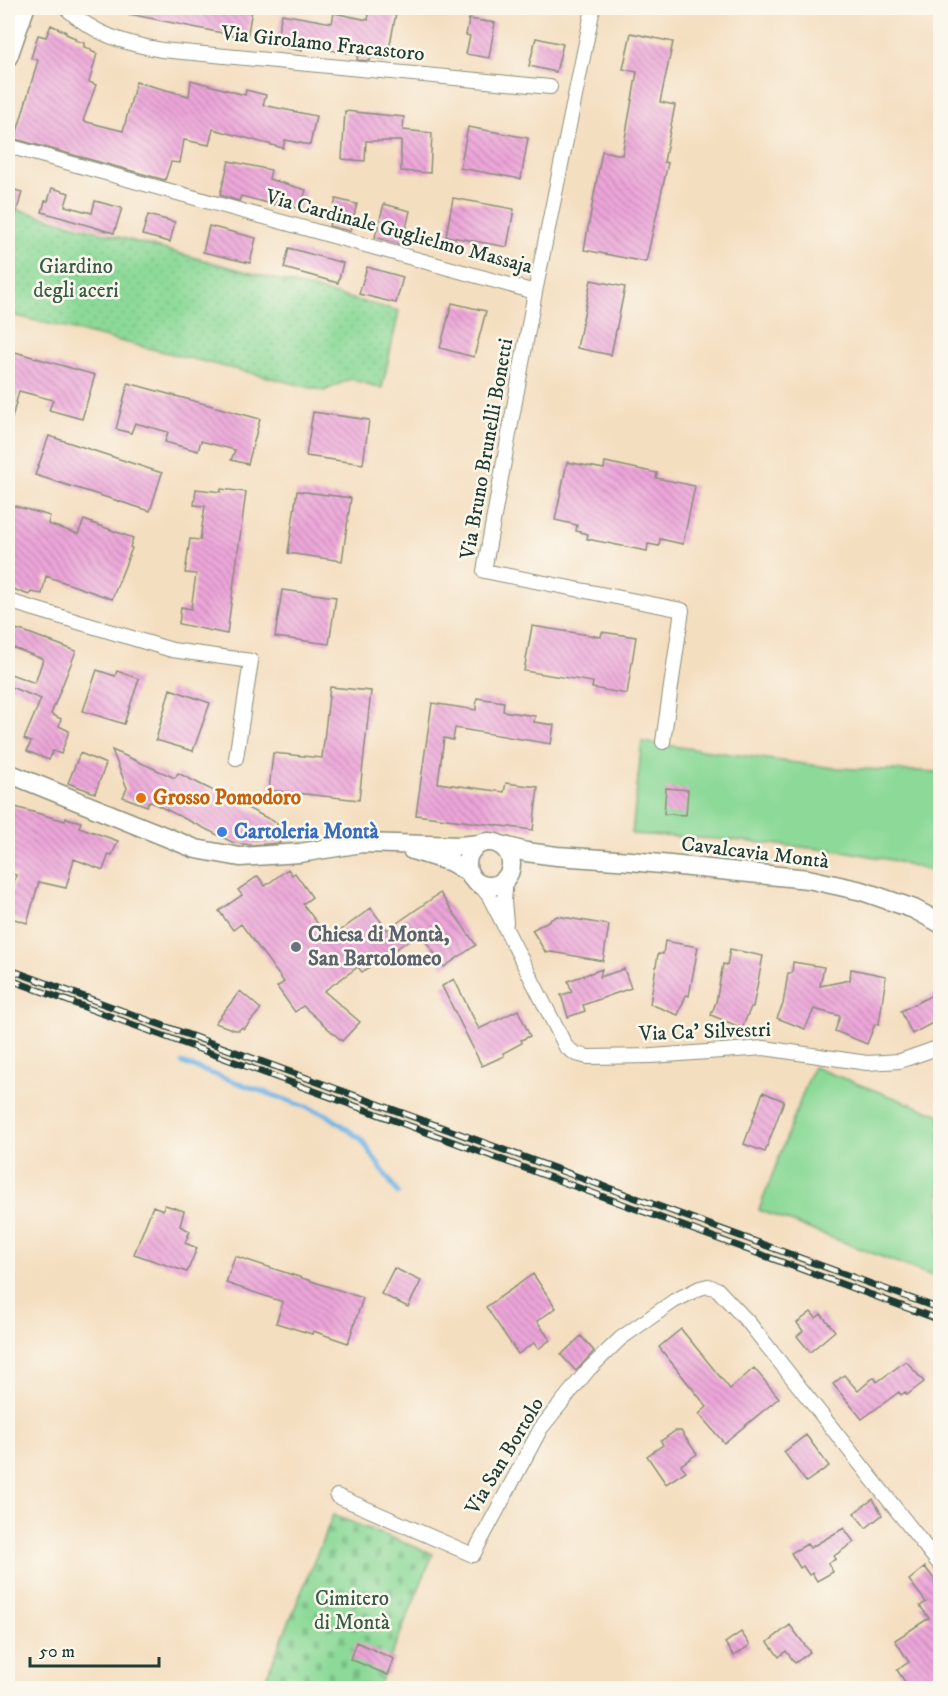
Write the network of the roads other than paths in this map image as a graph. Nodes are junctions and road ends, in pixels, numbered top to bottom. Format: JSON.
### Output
{"nodes":[{"id":1,"x":25,"y":8,"type":"edge"},
{"id":2,"x":66,"y":8,"type":"edge"},
{"id":3,"x":593,"y":8,"type":"edge"},
{"id":4,"x":8,"y":57,"type":"edge"},
{"id":5,"x":550,"y":87,"type":"dead end"},
{"id":6,"x":8,"y":146,"type":"edge"},
{"id":7,"x":535,"y":292,"type":"junction"},
{"id":8,"x":8,"y":601,"type":"edge"},
{"id":9,"x":663,"y":742,"type":"dead end"},
{"id":10,"x":236,"y":759,"type":"dead end"},
{"id":11,"x":8,"y":773,"type":"edge"},
{"id":12,"x":390,"y":844,"type":"junction"},
{"id":13,"x":480,"y":844,"type":"junction"},
{"id":14,"x":501,"y":845,"type":"junction"},
{"id":15,"x":557,"y":856,"type":"junction"},
{"id":16,"x":508,"y":875,"type":"junction"},
{"id":17,"x":474,"y":878,"type":"junction"},
{"id":18,"x":940,"y":923,"type":"edge"},
{"id":19,"x":506,"y":928,"type":"junction"},
{"id":20,"x":940,"y":1047,"type":"edge"},
{"id":21,"x":337,"y":1496,"type":"dead end"},
{"id":22,"x":940,"y":1565,"type":"edge"}],
"edges":[{"from":1,"to":4,"type":"main road"},
{"from":2,"to":5,"type":"street","name":"Via Girolamo Fracastoro"},
{"from":3,"to":7,"type":"street","name":"Via Cardinale Guglielmo Massaja"},
{"from":6,"to":7,"type":"street","name":"Via Cardinale Guglielmo Massaja"},
{"from":7,"to":9,"type":"street","name":"Via Bruno Brunelli Bonetti"},
{"from":8,"to":10,"type":"street"},
{"from":11,"to":12,"type":"main road"},
{"from":12,"to":13,"type":"main road"},
{"from":12,"to":17,"type":"main road"},
{"from":13,"to":14,"type":"main road"},
{"from":13,"to":17,"type":"main road"},
{"from":14,"to":15,"type":"main road","name":"Cavalcavia Montà"},
{"from":14,"to":16,"type":"main road"},
{"from":15,"to":16,"type":"main road","name":"Cavalcavia Montà"},
{"from":15,"to":18,"type":"main road","name":"Cavalcavia Montà"},
{"from":16,"to":17,"type":"main road"},
{"from":16,"to":19,"type":"street"},
{"from":17,"to":19,"type":"street"},
{"from":19,"to":20,"type":"street","name":"Via Ca' Silvestri"},
{"from":21,"to":22,"type":"street","name":"Via San Bortolo"}]}
